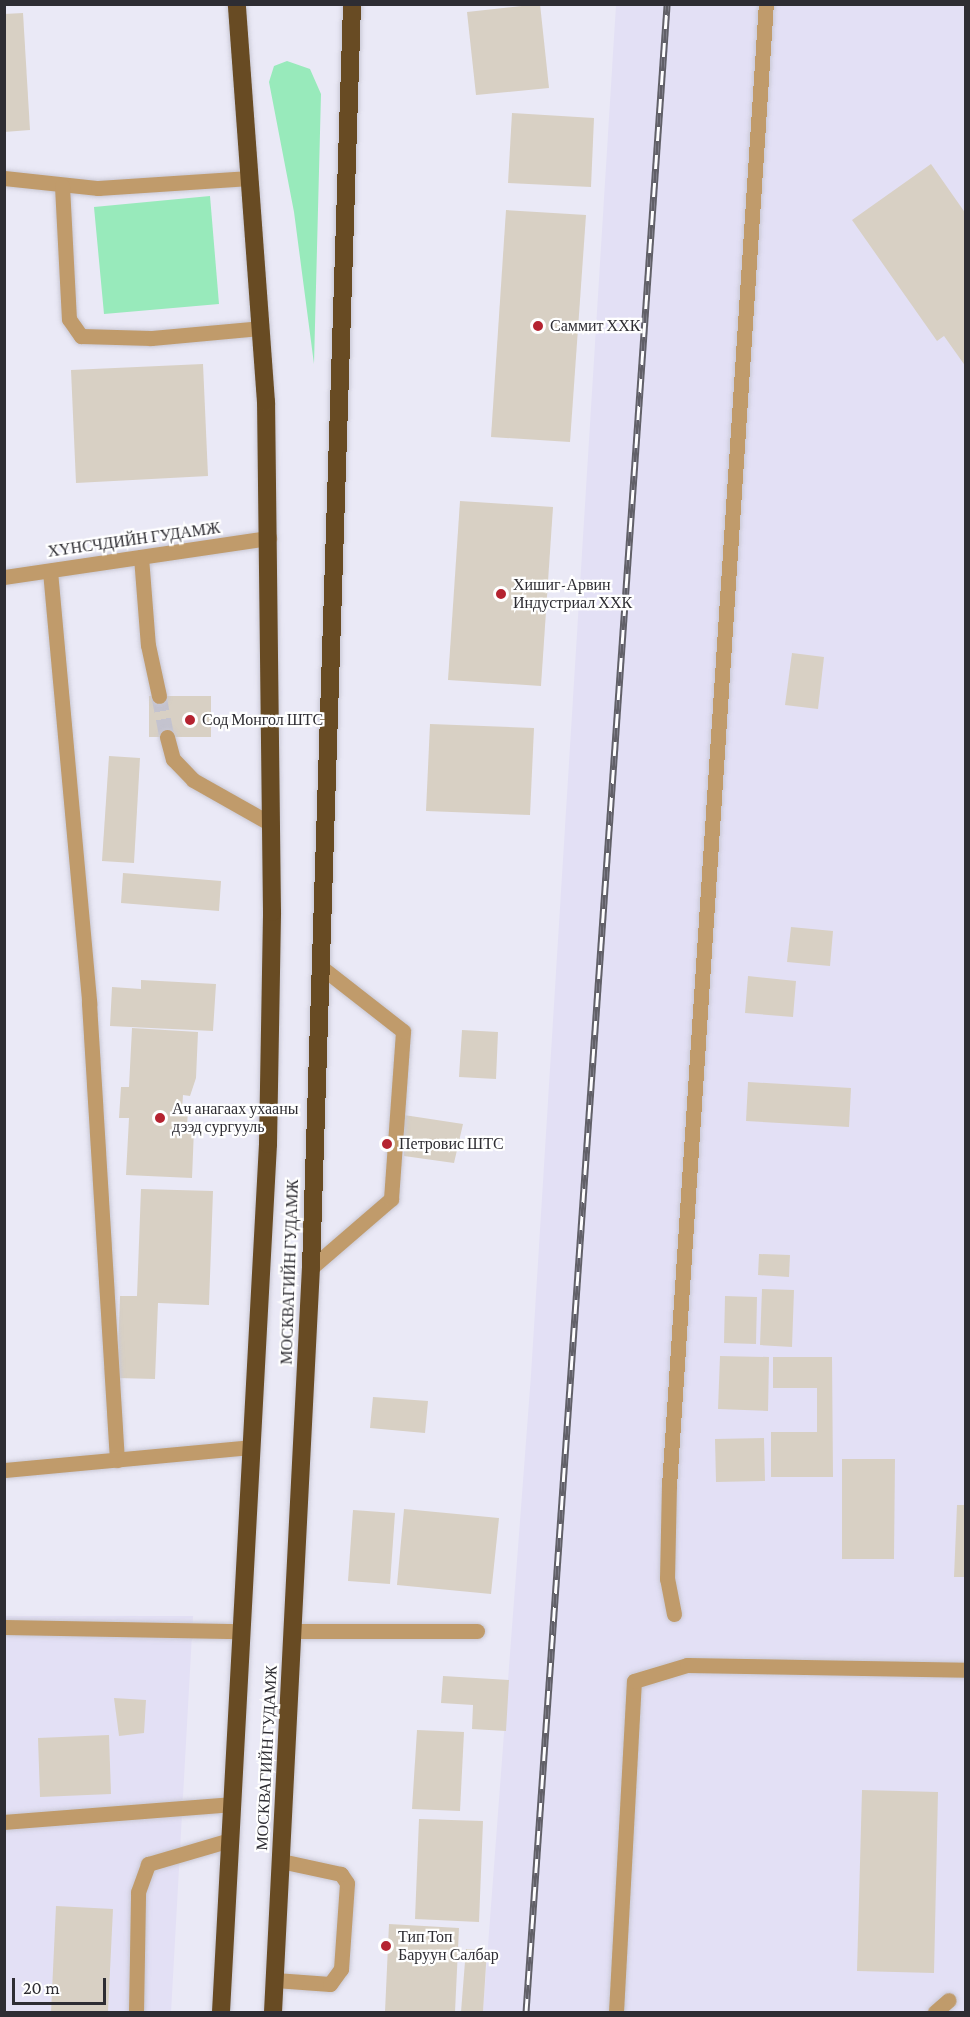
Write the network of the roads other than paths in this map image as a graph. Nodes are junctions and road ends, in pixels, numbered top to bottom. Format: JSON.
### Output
{"nodes":[{"id":1,"x":237,"y":4,"type":"edge"},
{"id":2,"x":352,"y":4,"type":"edge"},
{"id":3,"x":766,"y":4,"type":"edge"},
{"id":4,"x":4,"y":178,"type":"edge"},
{"id":5,"x":250,"y":178,"type":"junction"},
{"id":6,"x":62,"y":186,"type":"junction"},
{"id":7,"x":261,"y":328,"type":"junction"},
{"id":8,"x":269,"y":538,"type":"junction"},
{"id":9,"x":141,"y":557,"type":"junction"},
{"id":10,"x":50,"y":571,"type":"junction"},
{"id":11,"x":4,"y":577,"type":"edge"},
{"id":12,"x":159,"y":696,"type":"tunnel mouth"},
{"id":13,"x":167,"y":736,"type":"tunnel mouth"},
{"id":14,"x":271,"y":824,"type":"junction"},
{"id":15,"x":321,"y":967,"type":"junction"},
{"id":16,"x":311,"y":1268,"type":"junction"},
{"id":17,"x":251,"y":1447,"type":"junction"},
{"id":18,"x":117,"y":1460,"type":"junction"},
{"id":19,"x":4,"y":1470,"type":"edge"},
{"id":20,"x":674,"y":1614,"type":"dead end"},
{"id":21,"x":4,"y":1628,"type":"edge"},
{"id":22,"x":242,"y":1631,"type":"junction"},
{"id":23,"x":292,"y":1631,"type":"junction"},
{"id":24,"x":477,"y":1631,"type":"dead end"},
{"id":25,"x":966,"y":1670,"type":"edge"},
{"id":26,"x":232,"y":1804,"type":"junction"},
{"id":27,"x":4,"y":1821,"type":"edge"},
{"id":28,"x":230,"y":1840,"type":"junction"},
{"id":29,"x":281,"y":1861,"type":"junction"},
{"id":30,"x":275,"y":1980,"type":"junction"},
{"id":31,"x":949,"y":2000,"type":"dead end"},
{"id":32,"x":136,"y":2013,"type":"edge"},
{"id":33,"x":221,"y":2013,"type":"edge"},
{"id":34,"x":273,"y":2013,"type":"edge"},
{"id":35,"x":616,"y":2013,"type":"edge"},
{"id":36,"x":935,"y":2013,"type":"edge"}],
"edges":[{"from":1,"to":5,"type":"highway","name":"МОСКВАГИЙН ГУДАМЖ"},
{"from":2,"to":15,"type":"highway","name":"МОСКВАГИЙН ГУДАМЖ"},
{"from":3,"to":20,"type":"street"},
{"from":4,"to":6,"type":"street"},
{"from":5,"to":6,"type":"street"},
{"from":5,"to":7,"type":"highway","name":"МОСКВАГИЙН ГУДАМЖ"},
{"from":6,"to":7,"type":"street"},
{"from":7,"to":8,"type":"highway","name":"МОСКВАГИЙН ГУДАМЖ"},
{"from":8,"to":9,"type":"street","name":"ХҮНСЧДИЙН ГУДАМЖ"},
{"from":8,"to":14,"type":"highway","name":"МОСКВАГИЙН ГУДАМЖ"},
{"from":9,"to":10,"type":"street","name":"ХҮНСЧДИЙН ГУДАМЖ"},
{"from":9,"to":12,"type":"street"},
{"from":10,"to":11,"type":"street","name":"ХҮНСЧДИЙН ГУДАМЖ"},
{"from":10,"to":18,"type":"street"},
{"from":13,"to":14,"type":"street"},
{"from":14,"to":17,"type":"highway","name":"МОСКВАГИЙН ГУДАМЖ"},
{"from":15,"to":16,"type":"highway","name":"МОСКВАГИЙН ГУДАМЖ"},
{"from":15,"to":16,"type":"street"},
{"from":16,"to":23,"type":"highway","name":"МОСКВАГИЙН ГУДАМЖ"},
{"from":17,"to":18,"type":"street"},
{"from":17,"to":22,"type":"highway","name":"МОСКВАГИЙН ГУДАМЖ"},
{"from":18,"to":19,"type":"street"},
{"from":21,"to":22,"type":"street"},
{"from":22,"to":26,"type":"highway","name":"МОСКВАГИЙН ГУДАМЖ"},
{"from":23,"to":24,"type":"street"},
{"from":23,"to":29,"type":"highway","name":"МОСКВАГИЙН ГУДАМЖ"},
{"from":25,"to":35,"type":"street"},
{"from":26,"to":27,"type":"street"},
{"from":26,"to":28,"type":"highway","name":"МОСКВАГИЙН ГУДАМЖ"},
{"from":28,"to":32,"type":"street"},
{"from":28,"to":33,"type":"highway","name":"МОСКВАГИЙН ГУДАМЖ"},
{"from":29,"to":30,"type":"highway","name":"МОСКВАГИЙН ГУДАМЖ"},
{"from":29,"to":30,"type":"street"},
{"from":30,"to":34,"type":"highway","name":"МОСКВАГИЙН ГУДАМЖ"},
{"from":31,"to":36,"type":"street"}]}
